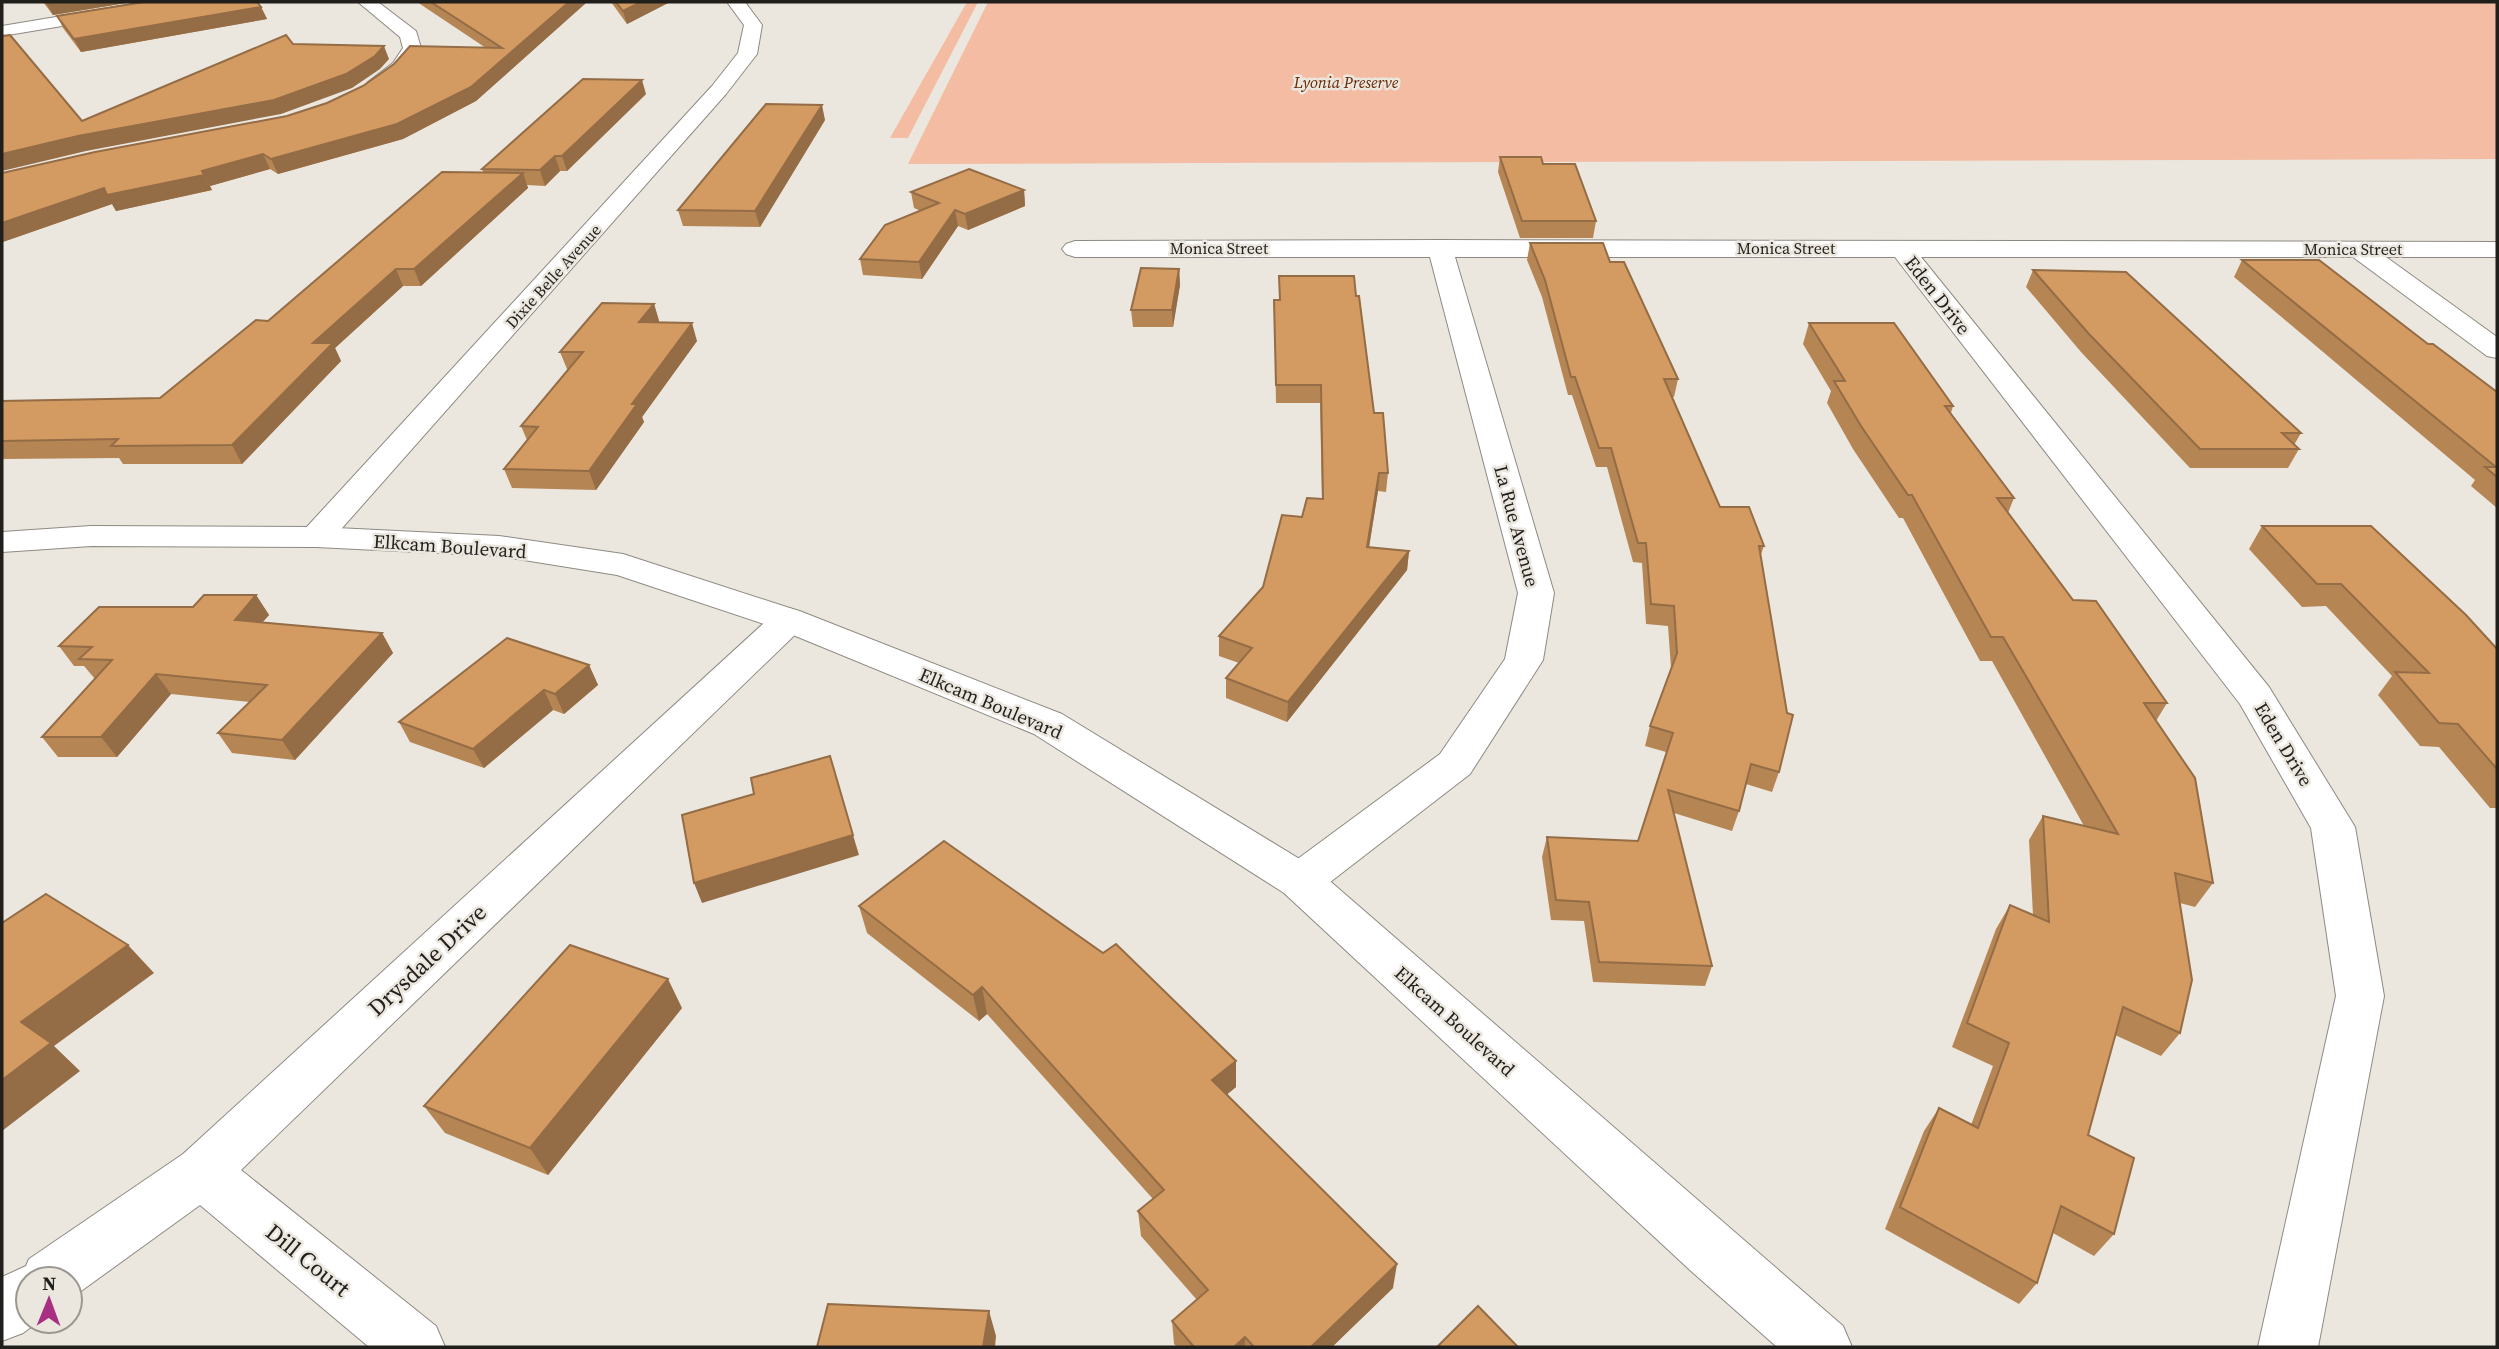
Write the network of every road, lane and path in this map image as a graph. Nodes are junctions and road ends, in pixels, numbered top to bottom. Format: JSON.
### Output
{"nodes":[{"id":1,"x":176,"y":2,"type":"edge"},
{"id":2,"x":367,"y":2,"type":"edge"},
{"id":3,"x":736,"y":2,"type":"edge"},
{"id":4,"x":2,"y":31,"type":"edge"},
{"id":5,"x":361,"y":92,"type":"edge"},
{"id":6,"x":1074,"y":248,"type":"dead end"},
{"id":7,"x":1440,"y":248,"type":"junction"},
{"id":8,"x":1901,"y":248,"type":"junction"},
{"id":9,"x":2359,"y":249,"type":"junction"},
{"id":10,"x":2497,"y":249,"type":"edge"},
{"id":11,"x":2497,"y":350,"type":"edge"},
{"id":12,"x":316,"y":537,"type":"junction"},
{"id":13,"x":2,"y":542,"type":"edge"},
{"id":14,"x":789,"y":620,"type":"junction"},
{"id":15,"x":1300,"y":881,"type":"junction"},
{"id":16,"x":202,"y":1172,"type":"junction"},
{"id":17,"x":69,"y":1265,"type":"edge"},
{"id":18,"x":415,"y":1347,"type":"edge"},
{"id":19,"x":1822,"y":1347,"type":"edge"},
{"id":20,"x":2288,"y":1347,"type":"edge"}],
"edges":[{"from":1,"to":4,"type":"street"},
{"from":2,"to":5,"type":"street"},
{"from":3,"to":12,"type":"street","name":"Dixie Belle Avenue"},
{"from":6,"to":7,"type":"street","name":"Monica Street"},
{"from":7,"to":8,"type":"street","name":"Monica Street"},
{"from":7,"to":15,"type":"street","name":"La Rue Avenue"},
{"from":8,"to":9,"type":"street","name":"Monica Street"},
{"from":8,"to":20,"type":"street","name":"Eden Drive"},
{"from":9,"to":10,"type":"street","name":"Monica Street"},
{"from":9,"to":11,"type":"street"},
{"from":12,"to":13,"type":"street","name":"Elkcam Boulevard"},
{"from":12,"to":14,"type":"street","name":"Elkcam Boulevard"},
{"from":14,"to":15,"type":"street","name":"Elkcam Boulevard"},
{"from":14,"to":16,"type":"street","name":"Drysdale Drive"},
{"from":15,"to":19,"type":"street","name":"Elkcam Boulevard"},
{"from":16,"to":17,"type":"street","name":"Drysdale Drive"},
{"from":16,"to":18,"type":"street","name":"Dill Court"}]}
